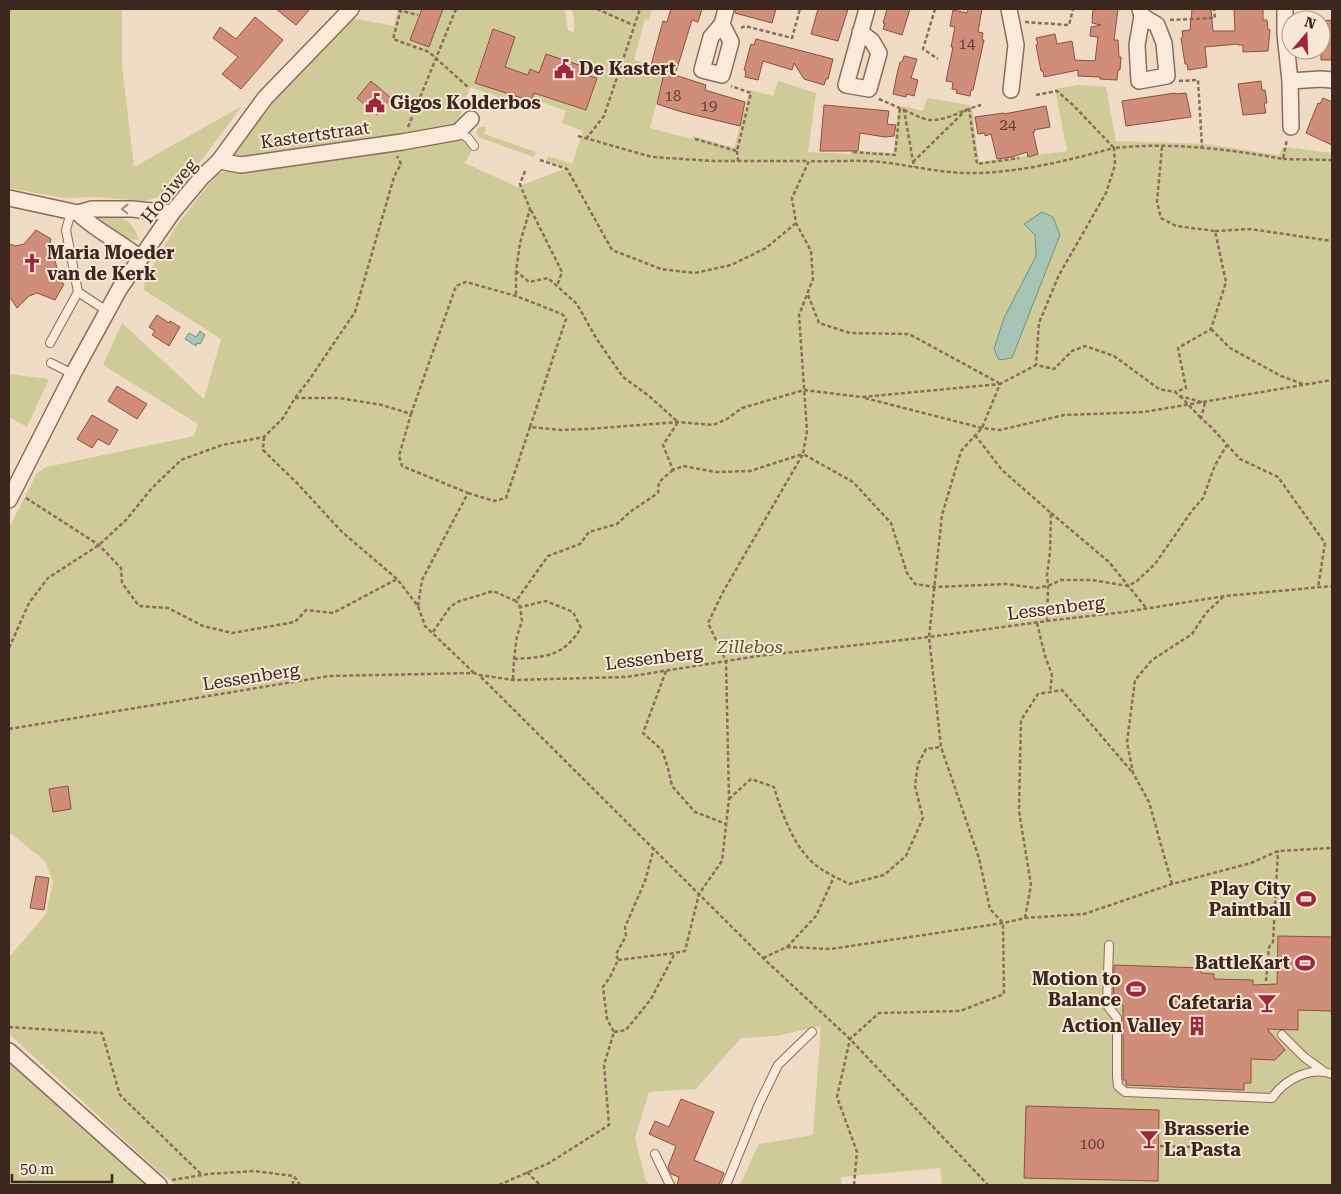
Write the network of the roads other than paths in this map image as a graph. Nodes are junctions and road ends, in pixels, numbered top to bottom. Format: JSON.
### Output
{"nodes":[{"id":1,"x":351,"y":9,"type":"edge"},
{"id":2,"x":726,"y":9,"type":"edge"},
{"id":3,"x":867,"y":9,"type":"edge"},
{"id":4,"x":1009,"y":9,"type":"edge"},
{"id":5,"x":1285,"y":9,"type":"edge"},
{"id":6,"x":722,"y":24,"type":"dead end"},
{"id":7,"x":860,"y":32,"type":"dead end"},
{"id":8,"x":1332,"y":80,"type":"edge"},
{"id":9,"x":1290,"y":81,"type":"junction"},
{"id":10,"x":1011,"y":90,"type":"dead end"},
{"id":11,"x":471,"y":119,"type":"dead end"},
{"id":12,"x":1290,"y":129,"type":"road end"},
{"id":13,"x":458,"y":132,"type":"junction"},
{"id":14,"x":474,"y":146,"type":"dead end"},
{"id":15,"x":219,"y":161,"type":"junction"},
{"id":16,"x":9,"y":198,"type":"edge"},
{"id":17,"x":75,"y":212,"type":"junction"},
{"id":18,"x":172,"y":213,"type":"junction"},
{"id":19,"x":140,"y":258,"type":"junction"},
{"id":20,"x":78,"y":292,"type":"junction"},
{"id":21,"x":107,"y":311,"type":"junction"},
{"id":22,"x":50,"y":343,"type":"dead end"},
{"id":23,"x":51,"y":363,"type":"dead end"},
{"id":24,"x":73,"y":374,"type":"junction"},
{"id":25,"x":11,"y":495,"type":"edge"},
{"id":26,"x":1109,"y":945,"type":"dead end"},
{"id":27,"x":812,"y":1032,"type":"dead end"},
{"id":28,"x":1282,"y":1035,"type":"dead end"},
{"id":29,"x":9,"y":1051,"type":"edge"},
{"id":30,"x":1322,"y":1070,"type":"junction"},
{"id":31,"x":1332,"y":1074,"type":"edge"},
{"id":32,"x":655,"y":1154,"type":"dead end"},
{"id":33,"x":162,"y":1182,"type":"edge"},
{"id":34,"x":670,"y":1185,"type":"edge"},
{"id":35,"x":726,"y":1185,"type":"edge"}],
"edges":[{"from":1,"to":15,"type":"street","name":"Hooiweg"},
{"from":2,"to":6,"type":"street"},
{"from":3,"to":7,"type":"street"},
{"from":4,"to":10,"type":"street"},
{"from":5,"to":9,"type":"street"},
{"from":8,"to":9,"type":"street"},
{"from":9,"to":12,"type":"street"},
{"from":11,"to":13,"type":"street"},
{"from":13,"to":14,"type":"lane"},
{"from":13,"to":15,"type":"street","name":"Kastertstraat"},
{"from":15,"to":18,"type":"street","name":"Hooiweg"},
{"from":16,"to":17,"type":"street"},
{"from":18,"to":17,"type":"street","one_way":true},
{"from":17,"to":19,"type":"street"},
{"from":17,"to":20,"type":"lane"},
{"from":18,"to":19,"type":"street","name":"Hooiweg"},
{"from":19,"to":21,"type":"street","name":"Hooiweg"},
{"from":20,"to":21,"type":"lane"},
{"from":20,"to":22,"type":"lane"},
{"from":21,"to":24,"type":"street","name":"Hooiweg"},
{"from":23,"to":24,"type":"lane"},
{"from":24,"to":25,"type":"street","name":"Hooiweg"},
{"from":26,"to":30,"type":"lane"},
{"from":27,"to":35,"type":"lane"},
{"from":28,"to":30,"type":"lane"},
{"from":29,"to":33,"type":"street"},
{"from":30,"to":31,"type":"lane"},
{"from":32,"to":34,"type":"lane"}]}
